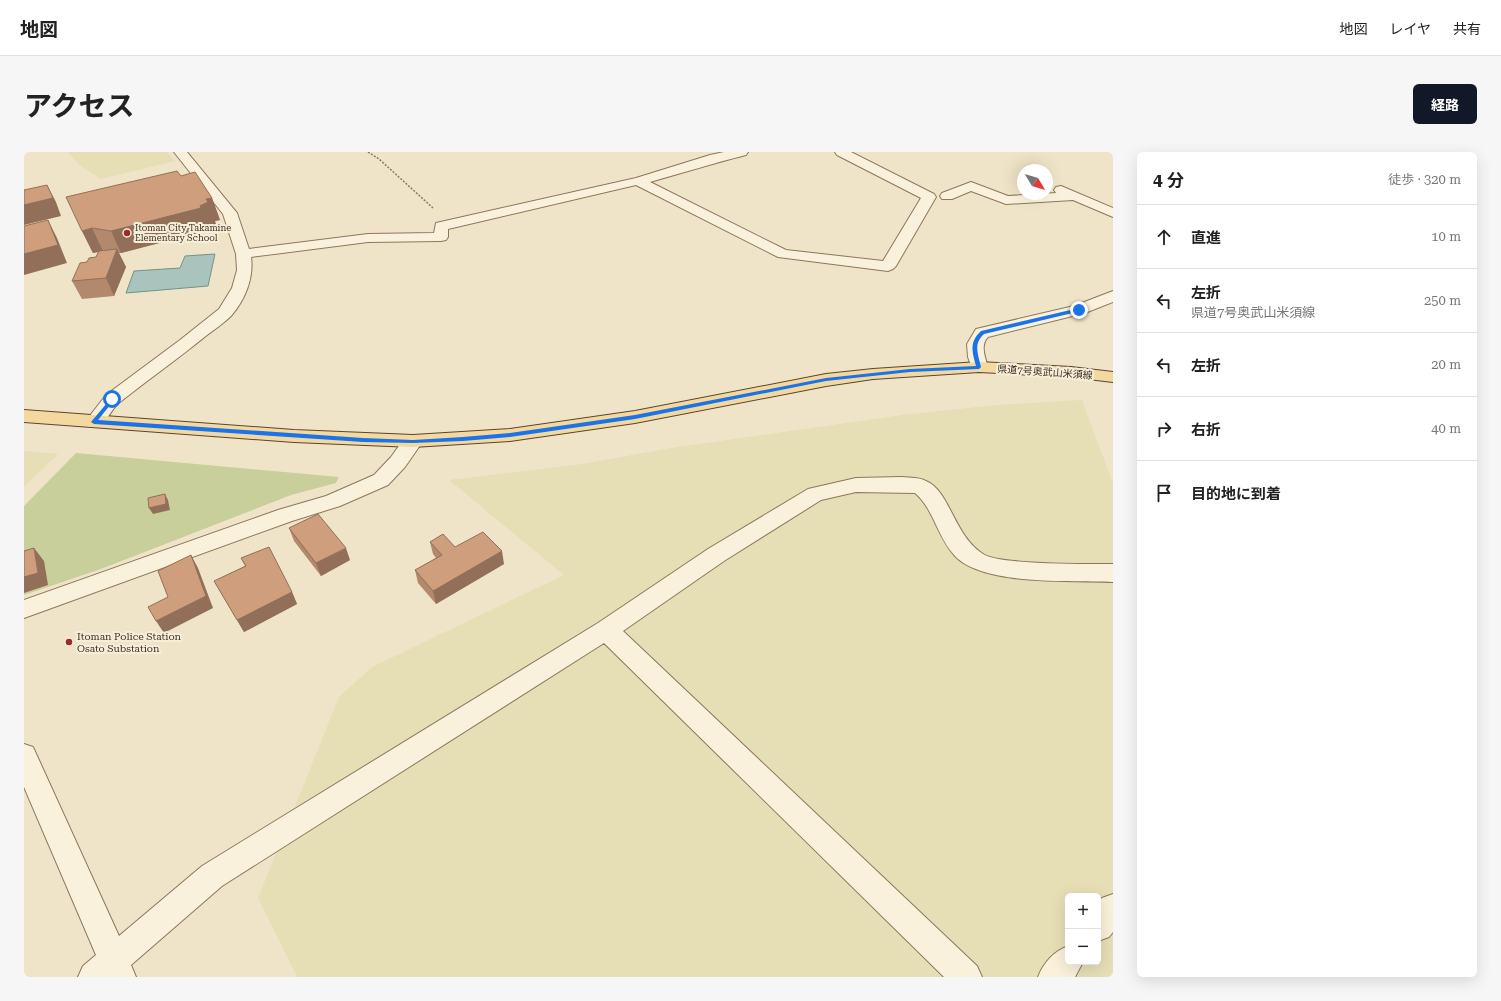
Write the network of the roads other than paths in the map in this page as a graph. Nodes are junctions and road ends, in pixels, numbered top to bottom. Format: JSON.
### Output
{"nodes":[{"id":1,"x":180,"y":152,"type":"edge"},
{"id":2,"x":742,"y":152,"type":"edge"},
{"id":3,"x":841,"y":152,"type":"edge"},
{"id":4,"x":638,"y":181,"type":"junction"},
{"id":5,"x":1057,"y":189,"type":"dead end"},
{"id":6,"x":947,"y":196,"type":"dead end"},
{"id":7,"x":1075,"y":196,"type":"junction"},
{"id":8,"x":1113,"y":213,"type":"edge"},
{"id":9,"x":244,"y":254,"type":"junction"},
{"id":10,"x":1113,"y":296,"type":"edge"},
{"id":11,"x":979,"y":367,"type":"junction"},
{"id":12,"x":1113,"y":377,"type":"edge"},
{"id":13,"x":24,"y":416,"type":"edge"},
{"id":14,"x":94,"y":422,"type":"junction"},
{"id":15,"x":413,"y":442,"type":"junction"},
{"id":16,"x":1113,"y":573,"type":"edge"},
{"id":17,"x":24,"y":609,"type":"edge"},
{"id":18,"x":606,"y":630,"type":"junction"},
{"id":19,"x":24,"y":756,"type":"edge"},
{"id":20,"x":1113,"y":909,"type":"edge"},
{"id":21,"x":1101,"y":923,"type":"edge"},
{"id":22,"x":1065,"y":964,"type":"edge"},
{"id":23,"x":109,"y":971,"type":"edge"},
{"id":24,"x":966,"y":977,"type":"edge"},
{"id":25,"x":1054,"y":977,"type":"edge"}],
"edges":[{"from":1,"to":9,"type":"street"},
{"from":2,"to":4,"type":"street"},
{"from":3,"to":4,"type":"street"},
{"from":4,"to":9,"type":"street"},
{"from":5,"to":7,"type":"street"},
{"from":6,"to":7,"type":"street"},
{"from":7,"to":8,"type":"street"},
{"from":9,"to":14,"type":"street"},
{"from":10,"to":11,"type":"street"},
{"from":11,"to":12,"type":"main road","name":"県道7号奥武山米須線"},
{"from":11,"to":15,"type":"main road","name":"県道7号奥武山米須線"},
{"from":13,"to":14,"type":"main road","name":"県道7号奥武山米須線"},
{"from":14,"to":15,"type":"main road","name":"県道7号奥武山米須線"},
{"from":15,"to":17,"type":"street"},
{"from":16,"to":18,"type":"street"},
{"from":18,"to":23,"type":"street"},
{"from":18,"to":24,"type":"street"},
{"from":19,"to":23,"type":"street"},
{"from":20,"to":21,"type":"street"},
{"from":22,"to":25,"type":"street"}]}
